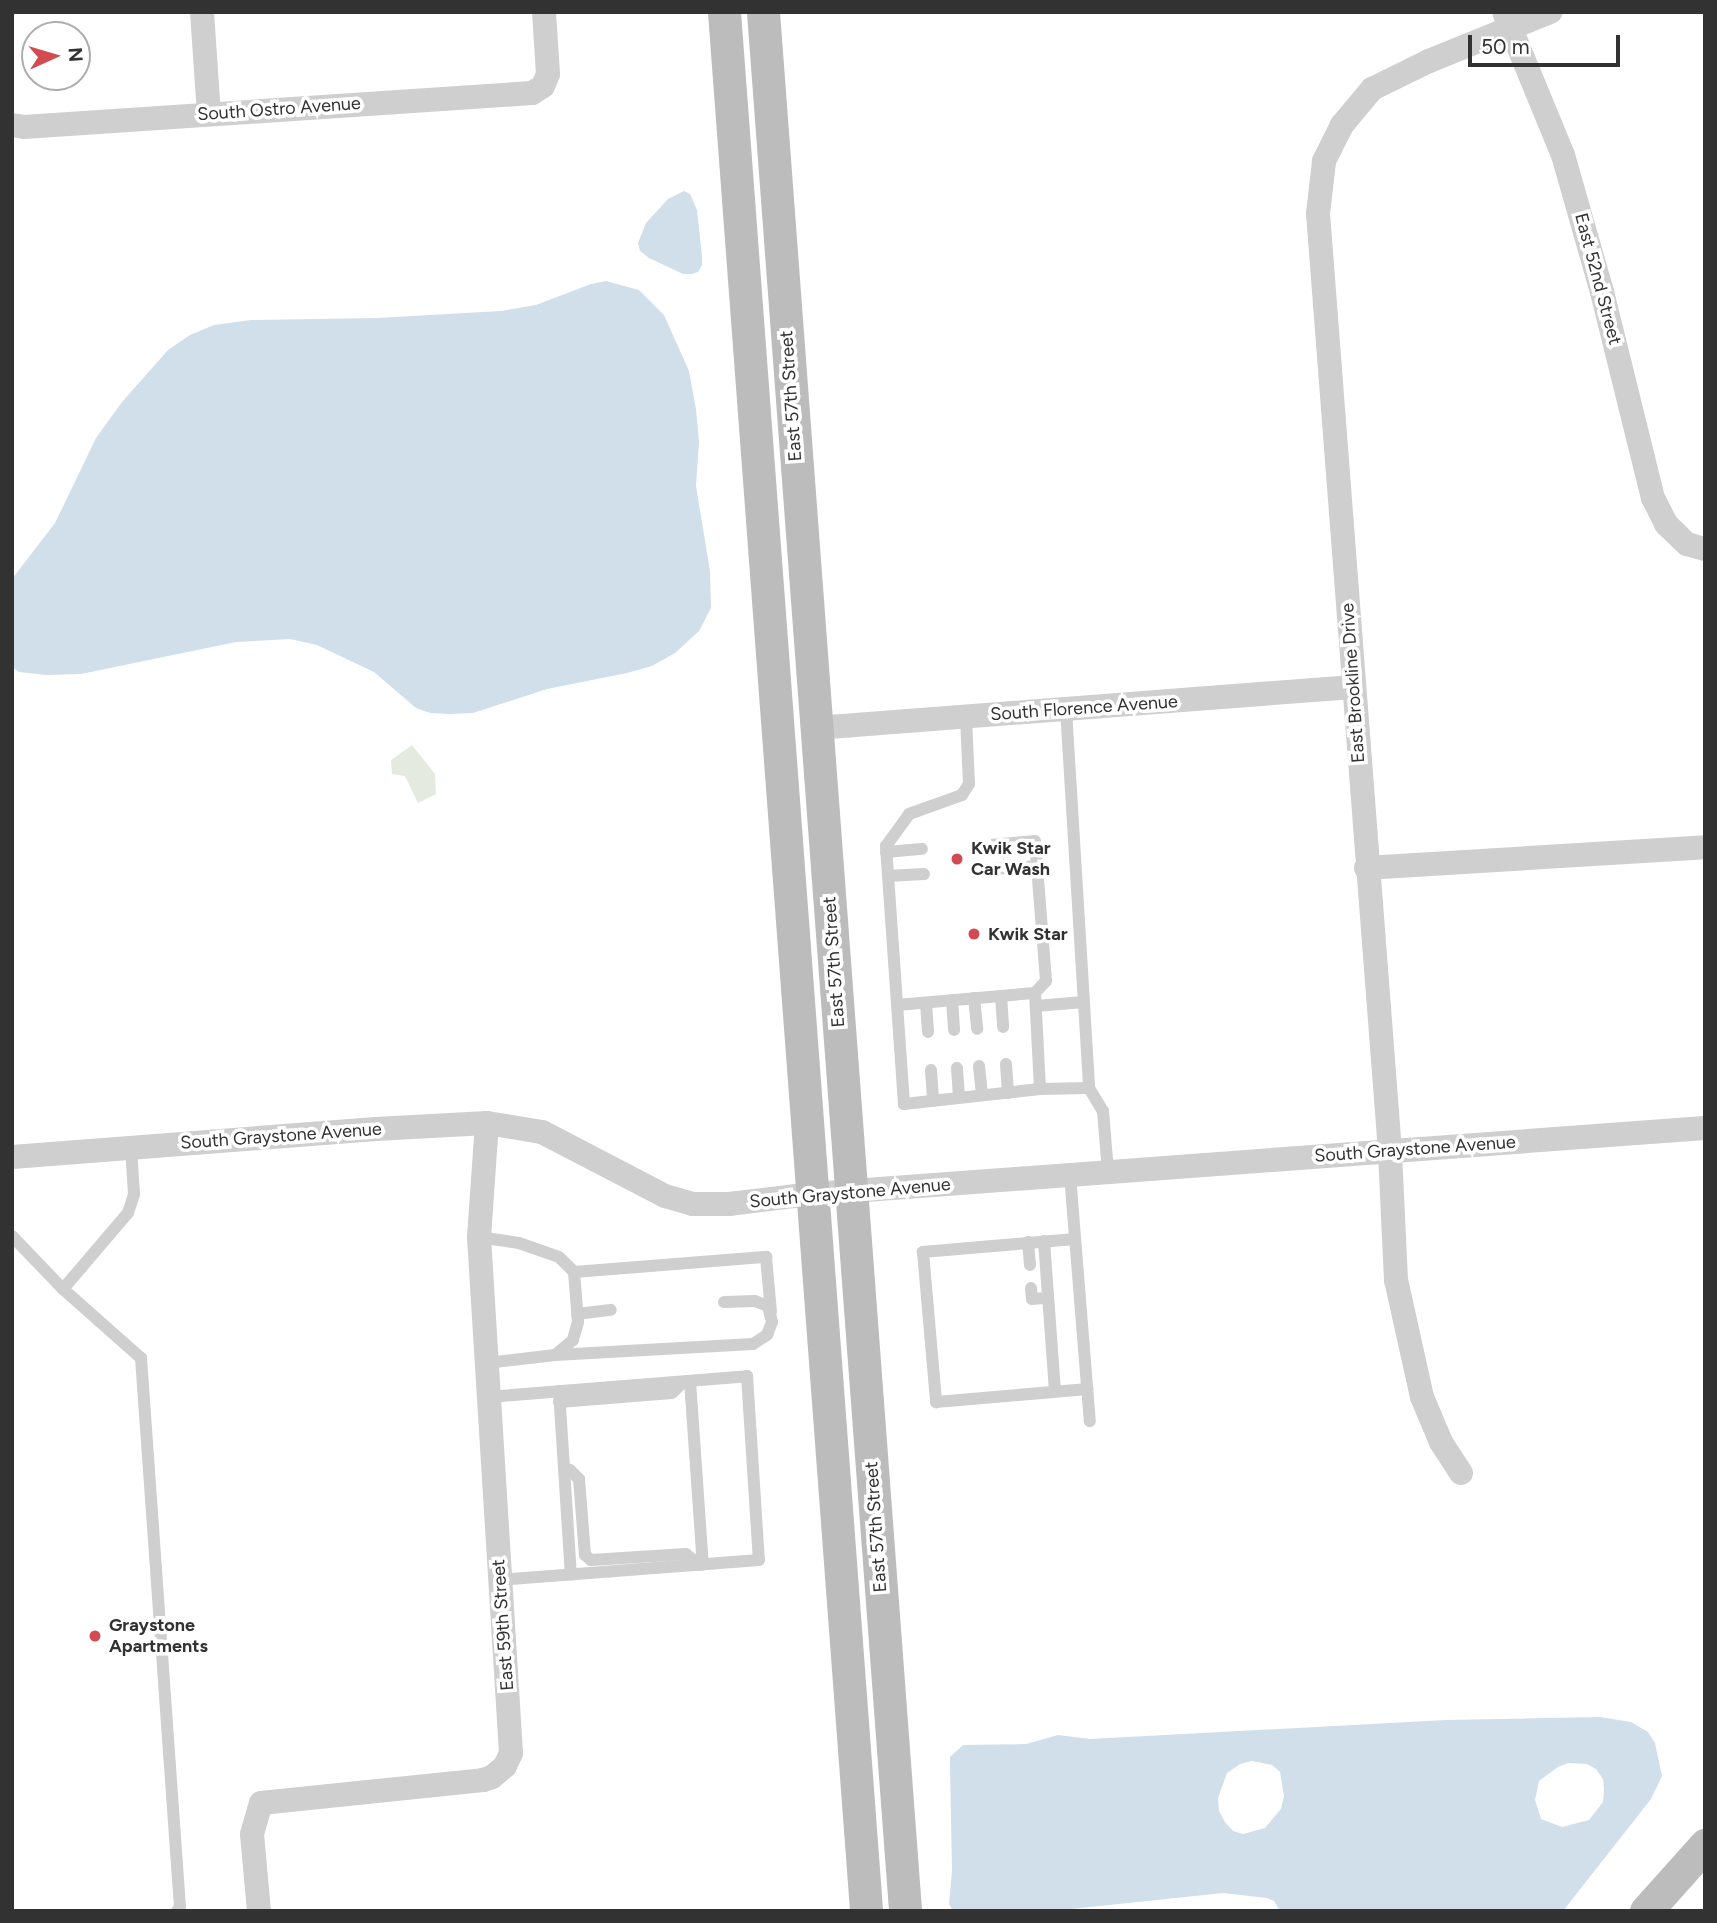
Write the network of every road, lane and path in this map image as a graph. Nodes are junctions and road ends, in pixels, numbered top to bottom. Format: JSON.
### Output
{"nodes":[{"id":1,"x":202,"y":12,"type":"edge"},
{"id":2,"x":544,"y":12,"type":"edge"},
{"id":3,"x":724,"y":12,"type":"edge"},
{"id":4,"x":763,"y":12,"type":"edge"},
{"id":5,"x":1550,"y":12,"type":"edge"},
{"id":6,"x":1507,"y":20,"type":"edge"},
{"id":7,"x":209,"y":114,"type":"junction"},
{"id":8,"x":12,"y":125,"type":"edge"},
{"id":9,"x":1696,"y":546,"type":"edge"},
{"id":10,"x":1353,"y":687,"type":"junction"},
{"id":11,"x":1066,"y":709,"type":"junction"},
{"id":12,"x":966,"y":717,"type":"junction"},
{"id":13,"x":816,"y":728,"type":"junction"},
{"id":14,"x":991,"y":845,"type":"dead end"},
{"id":15,"x":1705,"y":847,"type":"edge"},
{"id":16,"x":922,"y":849,"type":"dead end"},
{"id":17,"x":886,"y":852,"type":"junction"},
{"id":18,"x":1037,"y":866,"type":"junction"},
{"id":19,"x":1366,"y":868,"type":"junction"},
{"id":20,"x":992,"y":869,"type":"dead end"},
{"id":21,"x":924,"y":874,"type":"dead end"},
{"id":22,"x":888,"y":876,"type":"junction"},
{"id":23,"x":1035,"y":993,"type":"junction"},
{"id":24,"x":1001,"y":996,"type":"junction"},
{"id":25,"x":974,"y":998,"type":"junction"},
{"id":26,"x":952,"y":1000,"type":"junction"},
{"id":27,"x":1084,"y":1002,"type":"junction"},
{"id":28,"x":926,"y":1003,"type":"junction"},
{"id":29,"x":897,"y":1006,"type":"junction"},
{"id":30,"x":1036,"y":1006,"type":"junction"},
{"id":31,"x":1003,"y":1027,"type":"dead end"},
{"id":32,"x":977,"y":1029,"type":"dead end"},
{"id":33,"x":954,"y":1030,"type":"dead end"},
{"id":34,"x":928,"y":1032,"type":"dead end"},
{"id":35,"x":1006,"y":1064,"type":"dead end"},
{"id":36,"x":979,"y":1066,"type":"dead end"},
{"id":37,"x":957,"y":1068,"type":"dead end"},
{"id":38,"x":931,"y":1070,"type":"dead end"},
{"id":39,"x":1089,"y":1088,"type":"junction"},
{"id":40,"x":1040,"y":1089,"type":"junction"},
{"id":41,"x":1008,"y":1093,"type":"junction"},
{"id":42,"x":982,"y":1096,"type":"junction"},
{"id":43,"x":959,"y":1098,"type":"junction"},
{"id":44,"x":933,"y":1101,"type":"junction"},
{"id":45,"x":487,"y":1123,"type":"junction"},
{"id":46,"x":1705,"y":1128,"type":"edge"},
{"id":47,"x":131,"y":1147,"type":"junction"},
{"id":48,"x":1390,"y":1151,"type":"junction"},
{"id":49,"x":12,"y":1157,"type":"edge"},
{"id":50,"x":1108,"y":1172,"type":"junction"},
{"id":51,"x":1070,"y":1175,"type":"junction"},
{"id":52,"x":851,"y":1191,"type":"junction"},
{"id":53,"x":812,"y":1194,"type":"junction"},
{"id":54,"x":12,"y":1236,"type":"edge"},
{"id":55,"x":479,"y":1237,"type":"junction"},
{"id":56,"x":1075,"y":1239,"type":"junction"},
{"id":57,"x":1044,"y":1241,"type":"junction"},
{"id":58,"x":1028,"y":1242,"type":"junction"},
{"id":59,"x":1030,"y":1265,"type":"dead end"},
{"id":60,"x":574,"y":1272,"type":"junction"},
{"id":61,"x":1031,"y":1288,"type":"dead end"},
{"id":62,"x":63,"y":1289,"type":"junction"},
{"id":63,"x":1048,"y":1298,"type":"junction"},
{"id":64,"x":724,"y":1302,"type":"dead end"},
{"id":65,"x":611,"y":1310,"type":"dead end"},
{"id":66,"x":577,"y":1314,"type":"junction"},
{"id":67,"x":771,"y":1314,"type":"junction"},
{"id":68,"x":555,"y":1355,"type":"junction"},
{"id":69,"x":486,"y":1363,"type":"junction"},
{"id":70,"x":687,"y":1381,"type":"junction"},
{"id":71,"x":1087,"y":1389,"type":"junction"},
{"id":72,"x":1055,"y":1392,"type":"junction"},
{"id":73,"x":488,"y":1397,"type":"junction"},
{"id":74,"x":559,"y":1397,"type":"junction"},
{"id":75,"x":1090,"y":1421,"type":"dead end"},
{"id":76,"x":564,"y":1468,"type":"junction"},
{"id":77,"x":1461,"y":1473,"type":"dead end"},
{"id":78,"x":701,"y":1565,"type":"junction"},
{"id":79,"x":571,"y":1574,"type":"junction"},
{"id":80,"x":500,"y":1580,"type":"junction"},
{"id":81,"x":1705,"y":1845,"type":"edge"},
{"id":82,"x":177,"y":1911,"type":"edge"},
{"id":83,"x":259,"y":1911,"type":"edge"},
{"id":84,"x":866,"y":1911,"type":"edge"},
{"id":85,"x":905,"y":1911,"type":"edge"},
{"id":86,"x":1646,"y":1911,"type":"edge"}],
"edges":[{"from":1,"to":7,"type":"street"},
{"from":2,"to":7,"type":"street","name":"South Ostro Avenue"},
{"from":3,"to":53,"type":"main road"},
{"from":4,"to":13,"type":"main road","name":"East 57th Street"},
{"from":5,"to":6,"type":"street","name":"East Brookline Drive"},
{"from":6,"to":9,"type":"street","name":"East 52nd Street"},
{"from":6,"to":10,"type":"street","name":"East Brookline Drive"},
{"from":7,"to":8,"type":"street","name":"South Ostro Avenue"},
{"from":10,"to":11,"type":"street","name":"South Florence Avenue"},
{"from":10,"to":19,"type":"street","name":"East Brookline Drive"},
{"from":11,"to":12,"type":"street","name":"South Florence Avenue"},
{"from":11,"to":27,"type":"lane"},
{"from":12,"to":13,"type":"street","name":"South Florence Avenue"},
{"from":12,"to":17,"type":"lane"},
{"from":13,"to":52,"type":"main road","name":"East 57th Street"},
{"from":14,"to":18,"type":"lane"},
{"from":15,"to":19,"type":"street"},
{"from":16,"to":17,"type":"lane"},
{"from":17,"to":22,"type":"lane"},
{"from":18,"to":20,"type":"lane"},
{"from":18,"to":23,"type":"lane"},
{"from":19,"to":48,"type":"street","name":"East Brookline Drive"},
{"from":21,"to":22,"type":"lane"},
{"from":22,"to":29,"type":"lane"},
{"from":23,"to":24,"type":"lane"},
{"from":23,"to":30,"type":"lane"},
{"from":24,"to":25,"type":"lane"},
{"from":24,"to":31,"type":"lane"},
{"from":25,"to":26,"type":"lane"},
{"from":25,"to":32,"type":"lane"},
{"from":26,"to":28,"type":"lane"},
{"from":26,"to":33,"type":"lane"},
{"from":27,"to":30,"type":"lane"},
{"from":27,"to":39,"type":"lane"},
{"from":28,"to":29,"type":"lane"},
{"from":28,"to":34,"type":"lane"},
{"from":29,"to":44,"type":"lane"},
{"from":30,"to":40,"type":"lane"},
{"from":35,"to":41,"type":"lane"},
{"from":36,"to":42,"type":"lane"},
{"from":37,"to":43,"type":"lane"},
{"from":38,"to":44,"type":"lane"},
{"from":39,"to":40,"type":"lane"},
{"from":39,"to":50,"type":"lane"},
{"from":40,"to":41,"type":"lane"},
{"from":41,"to":42,"type":"lane"},
{"from":42,"to":43,"type":"lane"},
{"from":43,"to":44,"type":"lane"},
{"from":45,"to":47,"type":"street","name":"South Graystone Avenue"},
{"from":45,"to":53,"type":"street","name":"South Graystone Avenue"},
{"from":45,"to":55,"type":"street","name":"East 59th Street"},
{"from":46,"to":48,"type":"street","name":"South Graystone Avenue"},
{"from":47,"to":49,"type":"street","name":"South Graystone Avenue"},
{"from":47,"to":62,"type":"lane"},
{"from":48,"to":50,"type":"street","name":"South Graystone Avenue"},
{"from":48,"to":77,"type":"street","name":"East Brookline Drive"},
{"from":50,"to":51,"type":"street","name":"South Graystone Avenue"},
{"from":51,"to":52,"type":"street","name":"South Graystone Avenue"},
{"from":51,"to":56,"type":"lane"},
{"from":52,"to":53,"type":"street","name":"South Graystone Avenue"},
{"from":52,"to":85,"type":"main road","name":"East 57th Street"},
{"from":53,"to":84,"type":"main road"},
{"from":54,"to":62,"type":"lane"},
{"from":55,"to":60,"type":"lane"},
{"from":55,"to":69,"type":"street","name":"East 59th Street"},
{"from":56,"to":57,"type":"lane"},
{"from":56,"to":71,"type":"lane"},
{"from":57,"to":58,"type":"lane"},
{"from":57,"to":63,"type":"lane"},
{"from":58,"to":59,"type":"lane"},
{"from":58,"to":72,"type":"lane"},
{"from":60,"to":66,"type":"lane"},
{"from":60,"to":67,"type":"lane"},
{"from":61,"to":63,"type":"lane"},
{"from":62,"to":82,"type":"lane"},
{"from":63,"to":72,"type":"lane"},
{"from":64,"to":67,"type":"lane"},
{"from":65,"to":66,"type":"lane"},
{"from":66,"to":68,"type":"lane"},
{"from":67,"to":68,"type":"lane"},
{"from":68,"to":69,"type":"lane"},
{"from":69,"to":73,"type":"street","name":"East 59th Street"},
{"from":70,"to":74,"type":"lane"},
{"from":70,"to":78,"type":"lane"},
{"from":70,"to":78,"type":"lane"},
{"from":71,"to":72,"type":"lane"},
{"from":71,"to":75,"type":"lane"},
{"from":73,"to":74,"type":"lane"},
{"from":73,"to":80,"type":"street","name":"East 59th Street"},
{"from":74,"to":76,"type":"lane"},
{"from":76,"to":78,"type":"lane"},
{"from":76,"to":79,"type":"lane"},
{"from":78,"to":79,"type":"lane"},
{"from":79,"to":80,"type":"lane"},
{"from":80,"to":83,"type":"street","name":"East 59th Street"},
{"from":81,"to":86,"type":"main road"}]}
